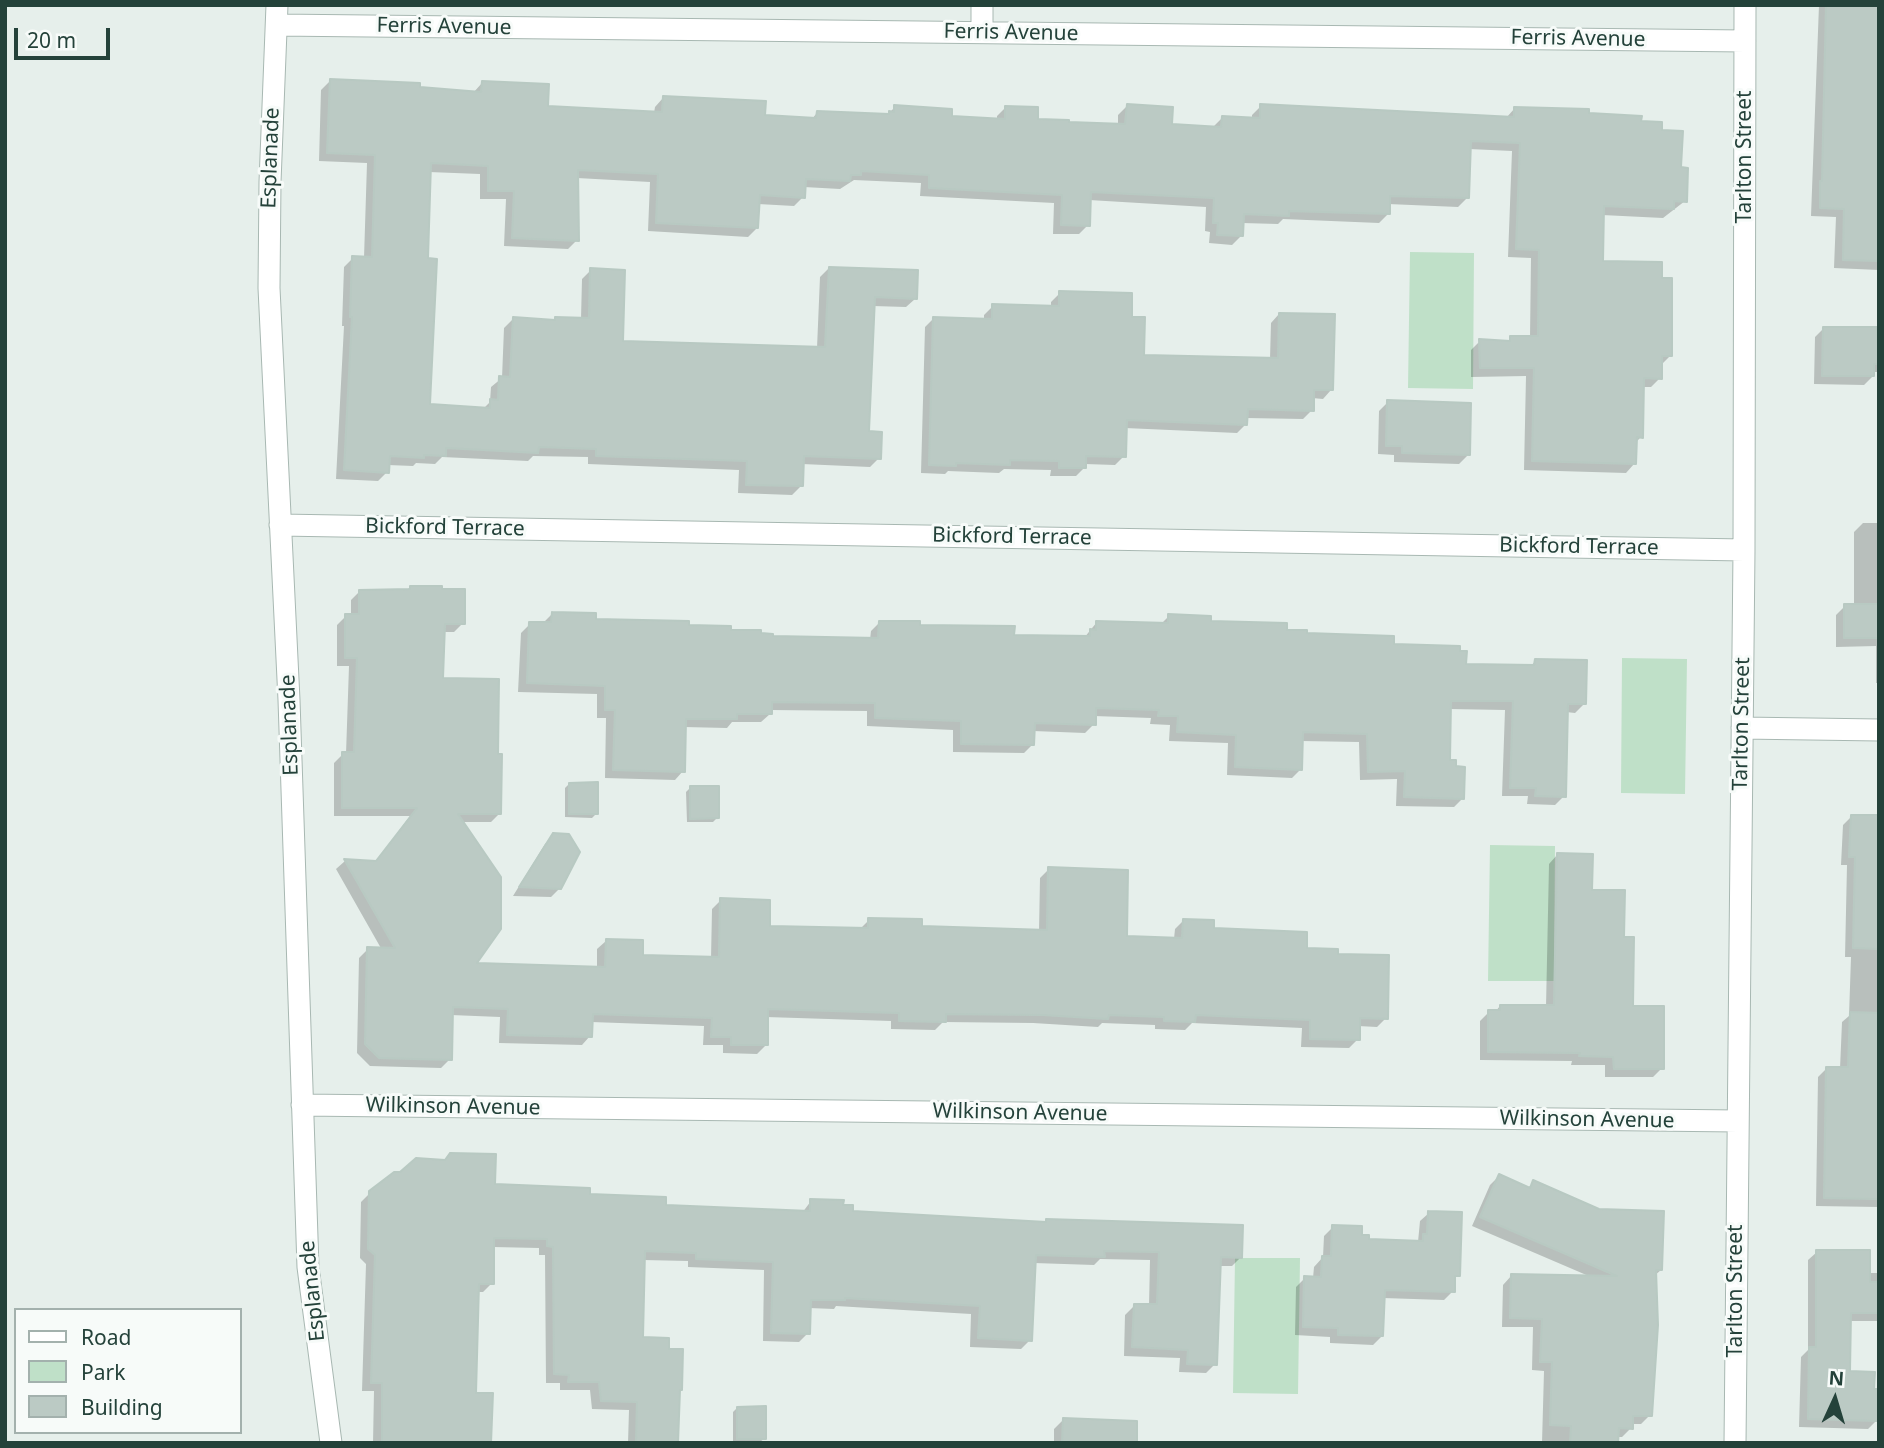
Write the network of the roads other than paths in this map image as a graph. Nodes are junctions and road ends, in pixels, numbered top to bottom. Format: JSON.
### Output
{"nodes":[{"id":1,"x":982,"y":5,"type":"edge"},
{"id":2,"x":1745,"y":5,"type":"edge"},
{"id":3,"x":277,"y":15,"type":"edge"},
{"id":4,"x":982,"y":32,"type":"junction"},
{"id":5,"x":1745,"y":41,"type":"junction"},
{"id":6,"x":280,"y":525,"type":"junction"},
{"id":7,"x":1744,"y":550,"type":"junction"},
{"id":8,"x":1741,"y":728,"type":"junction"},
{"id":9,"x":1879,"y":730,"type":"edge"},
{"id":10,"x":302,"y":1105,"type":"junction"},
{"id":11,"x":1738,"y":1121,"type":"junction"},
{"id":12,"x":331,"y":1443,"type":"edge"},
{"id":13,"x":1735,"y":1443,"type":"edge"}],
"edges":[{"from":1,"to":4,"type":"street"},
{"from":2,"to":5,"type":"street","name":"Tarlton Street"},
{"from":3,"to":4,"type":"street","name":"Ferris Avenue"},
{"from":3,"to":6,"type":"street","name":"Esplanade"},
{"from":4,"to":5,"type":"street","name":"Ferris Avenue"},
{"from":5,"to":7,"type":"street","name":"Tarlton Street"},
{"from":6,"to":7,"type":"street","name":"Bickford Terrace"},
{"from":6,"to":10,"type":"street","name":"Esplanade"},
{"from":7,"to":8,"type":"street","name":"Tarlton Street"},
{"from":8,"to":9,"type":"street"},
{"from":8,"to":11,"type":"street","name":"Tarlton Street"},
{"from":10,"to":11,"type":"street","name":"Wilkinson Avenue"},
{"from":10,"to":12,"type":"street","name":"Esplanade"},
{"from":11,"to":13,"type":"street","name":"Tarlton Street"}]}
